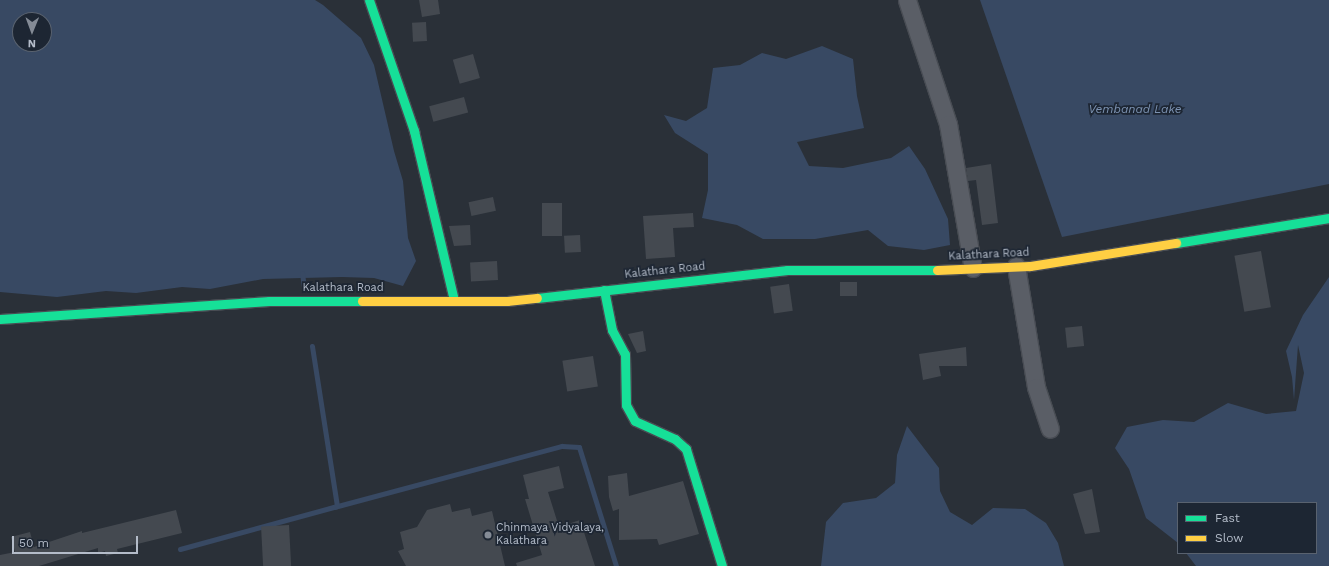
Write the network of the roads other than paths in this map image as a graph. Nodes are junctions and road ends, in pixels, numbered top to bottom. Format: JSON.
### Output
{"nodes":[{"id":1,"x":369,"y":0,"type":"edge"},
{"id":2,"x":907,"y":0,"type":"edge"},
{"id":3,"x":1329,"y":218,"type":"edge"},
{"id":4,"x":1016,"y":266,"type":"junction"},
{"id":5,"x":973,"y":268,"type":"junction"},
{"id":6,"x":604,"y":290,"type":"junction"},
{"id":7,"x":454,"y":300,"type":"junction"},
{"id":8,"x":0,"y":319,"type":"edge"},
{"id":9,"x":1050,"y":430,"type":"dead end"},
{"id":10,"x":722,"y":566,"type":"edge"}],
"edges":[{"from":1,"to":7,"type":"street"},
{"from":2,"to":5,"type":"street"},
{"from":3,"to":4,"type":"street","name":"Kalathara Road"},
{"from":4,"to":5,"type":"street","name":"Kalathara Road"},
{"from":4,"to":9,"type":"street"},
{"from":5,"to":6,"type":"street","name":"Kalathara Road"},
{"from":6,"to":7,"type":"street","name":"Kalathara Road"},
{"from":6,"to":10,"type":"street"},
{"from":7,"to":8,"type":"street","name":"Kalathara Road"}]}
